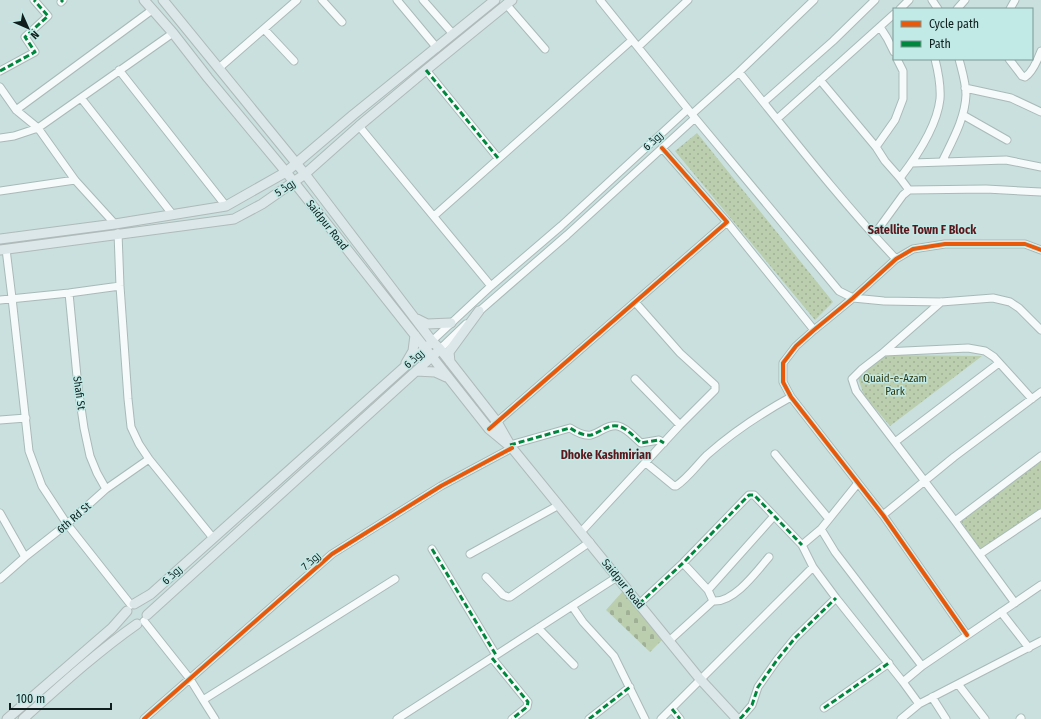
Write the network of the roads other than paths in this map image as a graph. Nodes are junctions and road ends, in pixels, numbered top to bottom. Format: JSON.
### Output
{"nodes":[{"id":1,"x":34,"y":0,"type":"edge"},
{"id":2,"x":144,"y":0,"type":"edge"},
{"id":3,"x":163,"y":0,"type":"edge"},
{"id":4,"x":322,"y":0,"type":"edge"},
{"id":5,"x":397,"y":0,"type":"edge"},
{"id":6,"x":423,"y":0,"type":"edge"},
{"id":7,"x":495,"y":0,"type":"edge"},
{"id":8,"x":600,"y":0,"type":"edge"},
{"id":9,"x":688,"y":0,"type":"edge"},
{"id":10,"x":814,"y":0,"type":"edge"},
{"id":11,"x":875,"y":0,"type":"edge"},
{"id":12,"x":965,"y":0,"type":"edge"},
{"id":13,"x":293,"y":1,"type":"edge"},
{"id":14,"x":509,"y":2,"type":"edge"},
{"id":15,"x":958,"y":8,"type":"edge"},
{"id":16,"x":152,"y":10,"type":"junction"},
{"id":17,"x":893,"y":15,"type":"edge"},
{"id":18,"x":342,"y":22,"type":"dead end"},
{"id":19,"x":880,"y":27,"type":"junction"},
{"id":20,"x":264,"y":29,"type":"junction"},
{"id":21,"x":173,"y":33,"type":"junction"},
{"id":22,"x":453,"y":34,"type":"junction"},
{"id":23,"x":632,"y":40,"type":"junction"},
{"id":24,"x":638,"y":47,"type":"junction"},
{"id":25,"x":437,"y":48,"type":"junction"},
{"id":26,"x":545,"y":49,"type":"dead end"},
{"id":27,"x":893,"y":50,"type":"edge"},
{"id":28,"x":1041,"y":51,"type":"edge"},
{"id":29,"x":898,"y":60,"type":"edge"},
{"id":30,"x":935,"y":60,"type":"edge"},
{"id":31,"x":959,"y":60,"type":"edge"},
{"id":32,"x":1010,"y":60,"type":"edge"},
{"id":33,"x":294,"y":61,"type":"dead end"},
{"id":34,"x":1039,"y":62,"type":"edge"},
{"id":35,"x":219,"y":68,"type":"junction"},
{"id":36,"x":119,"y":70,"type":"junction"},
{"id":37,"x":426,"y":70,"type":"junction"},
{"id":38,"x":0,"y":71,"type":"edge"},
{"id":39,"x":740,"y":72,"type":"junction"},
{"id":40,"x":820,"y":80,"type":"junction"},
{"id":41,"x":0,"y":87,"type":"edge"},
{"id":42,"x":965,"y":88,"type":"junction"},
{"id":43,"x":81,"y":98,"type":"junction"},
{"id":44,"x":764,"y":102,"type":"junction"},
{"id":45,"x":16,"y":110,"type":"junction"},
{"id":46,"x":1041,"y":112,"type":"edge"},
{"id":47,"x":692,"y":114,"type":"junction"},
{"id":48,"x":963,"y":115,"type":"junction"},
{"id":49,"x":777,"y":119,"type":"junction"},
{"id":50,"x":359,"y":126,"type":"junction"},
{"id":51,"x":38,"y":128,"type":"junction"},
{"id":52,"x":0,"y":138,"type":"edge"},
{"id":53,"x":1007,"y":140,"type":"dead end"},
{"id":54,"x":876,"y":147,"type":"junction"},
{"id":55,"x":662,"y":148,"type":"junction"},
{"id":56,"x":640,"y":154,"type":"junction"},
{"id":57,"x":498,"y":158,"type":"junction"},
{"id":58,"x":942,"y":162,"type":"junction"},
{"id":59,"x":296,"y":163,"type":"junction"},
{"id":60,"x":646,"y":163,"type":"junction"},
{"id":61,"x":912,"y":163,"type":"junction"},
{"id":62,"x":1041,"y":167,"type":"edge"},
{"id":63,"x":286,"y":172,"type":"junction"},
{"id":64,"x":305,"y":174,"type":"junction"},
{"id":65,"x":900,"y":178,"type":"junction"},
{"id":66,"x":75,"y":180,"type":"junction"},
{"id":67,"x":294,"y":183,"type":"junction"},
{"id":68,"x":910,"y":190,"type":"junction"},
{"id":69,"x":0,"y":191,"type":"edge"},
{"id":70,"x":1041,"y":192,"type":"edge"},
{"id":71,"x":226,"y":206,"type":"junction"},
{"id":72,"x":173,"y":215,"type":"junction"},
{"id":73,"x":434,"y":216,"type":"junction"},
{"id":74,"x":727,"y":222,"type":"junction"},
{"id":75,"x":561,"y":226,"type":"junction"},
{"id":76,"x":116,"y":229,"type":"junction"},
{"id":77,"x":874,"y":235,"type":"junction"},
{"id":78,"x":567,"y":236,"type":"junction"},
{"id":79,"x":0,"y":239,"type":"edge"},
{"id":80,"x":3,"y":249,"type":"edge"},
{"id":81,"x":1041,"y":250,"type":"edge"},
{"id":82,"x":896,"y":259,"type":"junction"},
{"id":83,"x":120,"y":286,"type":"junction"},
{"id":84,"x":491,"y":286,"type":"junction"},
{"id":85,"x":69,"y":293,"type":"junction"},
{"id":86,"x":12,"y":298,"type":"junction"},
{"id":87,"x":853,"y":298,"type":"junction"},
{"id":88,"x":0,"y":300,"type":"edge"},
{"id":89,"x":635,"y":302,"type":"junction"},
{"id":90,"x":941,"y":302,"type":"junction"},
{"id":91,"x":479,"y":310,"type":"junction"},
{"id":92,"x":414,"y":317,"type":"junction"},
{"id":93,"x":451,"y":323,"type":"junction"},
{"id":94,"x":814,"y":330,"type":"junction"},
{"id":95,"x":1041,"y":330,"type":"edge"},
{"id":96,"x":415,"y":335,"type":"junction"},
{"id":97,"x":432,"y":341,"type":"junction"},
{"id":98,"x":426,"y":349,"type":"junction"},
{"id":99,"x":440,"y":349,"type":"junction"},
{"id":100,"x":884,"y":352,"type":"junction"},
{"id":101,"x":432,"y":356,"type":"junction"},
{"id":102,"x":450,"y":362,"type":"junction"},
{"id":103,"x":999,"y":363,"type":"junction"},
{"id":104,"x":402,"y":370,"type":"junction"},
{"id":105,"x":416,"y":371,"type":"junction"},
{"id":106,"x":448,"y":377,"type":"junction"},
{"id":107,"x":635,"y":379,"type":"dead end"},
{"id":108,"x":1041,"y":392,"type":"edge"},
{"id":109,"x":791,"y":397,"type":"junction"},
{"id":110,"x":1032,"y":399,"type":"junction"},
{"id":111,"x":26,"y":418,"type":"junction"},
{"id":112,"x":0,"y":420,"type":"edge"},
{"id":113,"x":498,"y":422,"type":"junction"},
{"id":114,"x":680,"y":426,"type":"junction"},
{"id":115,"x":489,"y":429,"type":"junction"},
{"id":116,"x":895,"y":442,"type":"junction"},
{"id":117,"x":664,"y":443,"type":"junction"},
{"id":118,"x":511,"y":446,"type":"junction"},
{"id":119,"x":776,"y":454,"type":"dead end"},
{"id":120,"x":1041,"y":456,"type":"edge"},
{"id":121,"x":149,"y":459,"type":"junction"},
{"id":122,"x":646,"y":463,"type":"junction"},
{"id":123,"x":924,"y":480,"type":"junction"},
{"id":124,"x":858,"y":484,"type":"junction"},
{"id":125,"x":106,"y":489,"type":"junction"},
{"id":126,"x":559,"y":505,"type":"junction"},
{"id":127,"x":0,"y":513,"type":"edge"},
{"id":128,"x":1041,"y":513,"type":"edge"},
{"id":129,"x":774,"y":516,"type":"junction"},
{"id":130,"x":883,"y":516,"type":"junction"},
{"id":131,"x":829,"y":519,"type":"junction"},
{"id":132,"x":956,"y":521,"type":"junction"},
{"id":133,"x":67,"y":524,"type":"junction"},
{"id":134,"x":821,"y":529,"type":"junction"},
{"id":135,"x":581,"y":532,"type":"junction"},
{"id":136,"x":213,"y":538,"type":"junction"},
{"id":137,"x":590,"y":542,"type":"junction"},
{"id":138,"x":802,"y":545,"type":"junction"},
{"id":139,"x":432,"y":549,"type":"dead end"},
{"id":140,"x":470,"y":554,"type":"dead end"},
{"id":141,"x":980,"y":554,"type":"junction"},
{"id":142,"x":25,"y":557,"type":"junction"},
{"id":143,"x":769,"y":557,"type":"dead end"},
{"id":144,"x":682,"y":563,"type":"junction"},
{"id":145,"x":813,"y":567,"type":"junction"},
{"id":146,"x":486,"y":577,"type":"dead end"},
{"id":147,"x":617,"y":577,"type":"junction"},
{"id":148,"x":0,"y":579,"type":"edge"},
{"id":149,"x":396,"y":579,"type":"dead end"},
{"id":150,"x":1041,"y":585,"type":"edge"},
{"id":151,"x":708,"y":590,"type":"junction"},
{"id":152,"x":836,"y":598,"type":"junction"},
{"id":153,"x":713,"y":601,"type":"junction"},
{"id":154,"x":1015,"y":602,"type":"junction"},
{"id":155,"x":639,"y":604,"type":"junction"},
{"id":156,"x":131,"y":606,"type":"junction"},
{"id":157,"x":572,"y":606,"type":"junction"},
{"id":158,"x":1002,"y":612,"type":"junction"},
{"id":159,"x":143,"y":620,"type":"junction"},
{"id":160,"x":538,"y":628,"type":"junction"},
{"id":161,"x":967,"y":634,"type":"junction"},
{"id":162,"x":669,"y":641,"type":"junction"},
{"id":163,"x":1041,"y":641,"type":"edge"},
{"id":164,"x":1028,"y":648,"type":"junction"},
{"id":165,"x":494,"y":657,"type":"junction"},
{"id":166,"x":889,"y":663,"type":"junction"},
{"id":167,"x":574,"y":665,"type":"dead end"},
{"id":168,"x":922,"y":666,"type":"junction"},
{"id":169,"x":190,"y":679,"type":"junction"},
{"id":170,"x":700,"y":679,"type":"junction"},
{"id":171,"x":903,"y":682,"type":"junction"},
{"id":172,"x":958,"y":684,"type":"junction"},
{"id":173,"x":630,"y":687,"type":"junction"},
{"id":174,"x":932,"y":697,"type":"junction"},
{"id":175,"x":203,"y":700,"type":"junction"},
{"id":176,"x":919,"y":704,"type":"junction"},
{"id":177,"x":824,"y":708,"type":"dead end"},
{"id":178,"x":672,"y":709,"type":"junction"},
{"id":179,"x":7,"y":719,"type":"edge"},
{"id":180,"x":23,"y":719,"type":"edge"},
{"id":181,"x":144,"y":719,"type":"edge"},
{"id":182,"x":215,"y":719,"type":"edge"},
{"id":183,"x":397,"y":719,"type":"edge"},
{"id":184,"x":512,"y":719,"type":"edge"},
{"id":185,"x":589,"y":719,"type":"edge"},
{"id":186,"x":645,"y":719,"type":"edge"},
{"id":187,"x":661,"y":719,"type":"edge"},
{"id":188,"x":680,"y":719,"type":"edge"},
{"id":189,"x":736,"y":719,"type":"edge"},
{"id":190,"x":740,"y":719,"type":"edge"},
{"id":191,"x":900,"y":719,"type":"edge"},
{"id":192,"x":946,"y":719,"type":"edge"},
{"id":193,"x":985,"y":719,"type":"edge"}],
"edges":[{"from":1,"to":38,"type":"street"},
{"from":2,"to":16,"type":"main road","name":"Saidpur Road"},
{"from":3,"to":35,"type":"main road","name":"Saidpur Road"},
{"from":4,"to":18,"type":"street"},
{"from":5,"to":25,"type":"street"},
{"from":6,"to":22,"type":"street"},
{"from":7,"to":22,"type":"main road","name":"روڈ 5"},
{"from":8,"to":23,"type":"street"},
{"from":9,"to":24,"type":"street"},
{"from":10,"to":39,"type":"street","name":"روڈ 6"},
{"from":11,"to":44,"type":"street"},
{"from":12,"to":15,"type":"street"},
{"from":13,"to":20,"type":"street"},
{"from":14,"to":26,"type":"street"},
{"from":14,"to":37,"type":"main road","name":"روڈ 5"},
{"from":16,"to":21,"type":"main road","name":"Saidpur Road"},
{"from":16,"to":45,"type":"street"},
{"from":17,"to":19,"type":"street"},
{"from":19,"to":27,"type":"street"},
{"from":19,"to":40,"type":"street"},
{"from":20,"to":33,"type":"street"},
{"from":20,"to":35,"type":"street"},
{"from":21,"to":36,"type":"street"},
{"from":21,"to":63,"type":"main road","name":"Saidpur Road"},
{"from":22,"to":25,"type":"main road","name":"روڈ 5"},
{"from":23,"to":24,"type":"street"},
{"from":23,"to":57,"type":"street"},
{"from":24,"to":47,"type":"street"},
{"from":25,"to":59,"type":"main road","name":"روڈ 5"},
{"from":28,"to":34,"type":"street"},
{"from":29,"to":54,"type":"street"},
{"from":30,"to":61,"type":"street"},
{"from":31,"to":42,"type":"street"},
{"from":32,"to":34,"type":"street"},
{"from":35,"to":59,"type":"main road","name":"Saidpur Road"},
{"from":36,"to":43,"type":"street"},
{"from":36,"to":71,"type":"street"},
{"from":37,"to":50,"type":"main road","name":"روڈ 5"},
{"from":37,"to":57,"type":"street"},
{"from":39,"to":44,"type":"street"},
{"from":39,"to":47,"type":"street","name":"روڈ 6"},
{"from":40,"to":49,"type":"street"},
{"from":40,"to":54,"type":"street"},
{"from":41,"to":45,"type":"street"},
{"from":42,"to":46,"type":"street"},
{"from":42,"to":48,"type":"street"},
{"from":43,"to":51,"type":"street"},
{"from":43,"to":72,"type":"street"},
{"from":44,"to":49,"type":"street"},
{"from":45,"to":51,"type":"street"},
{"from":47,"to":55,"type":"street","name":"روڈ 6"},
{"from":47,"to":56,"type":"street","name":"روڈ 6"},
{"from":47,"to":87,"type":"street"},
{"from":48,"to":53,"type":"street"},
{"from":48,"to":58,"type":"street"},
{"from":49,"to":77,"type":"street"},
{"from":50,"to":64,"type":"main road","name":"روڈ 5"},
{"from":50,"to":73,"type":"street"},
{"from":51,"to":52,"type":"street"},
{"from":51,"to":66,"type":"street"},
{"from":54,"to":65,"type":"street"},
{"from":55,"to":60,"type":"street","name":"روڈ 6"},
{"from":55,"to":74,"type":"street"},
{"from":56,"to":60,"type":"street"},
{"from":56,"to":75,"type":"street","name":"روڈ 6"},
{"from":57,"to":73,"type":"street"},
{"from":58,"to":61,"type":"street"},
{"from":58,"to":62,"type":"street"},
{"from":59,"to":63,"type":"main road","name":"روڈ 5"},
{"from":59,"to":64,"type":"main road","name":"Saidpur Road"},
{"from":60,"to":78,"type":"street","name":"روڈ 6"},
{"from":61,"to":65,"type":"street"},
{"from":63,"to":67,"type":"main road","name":"Saidpur Road"},
{"from":63,"to":71,"type":"main road","name":"روڈ 5"},
{"from":64,"to":67,"type":"main road","name":"روڈ 5"},
{"from":64,"to":92,"type":"main road","name":"Saidpur Road"},
{"from":65,"to":68,"type":"street"},
{"from":66,"to":69,"type":"street"},
{"from":66,"to":76,"type":"street"},
{"from":67,"to":76,"type":"main road","name":"روڈ 5"},
{"from":67,"to":96,"type":"main road","name":"Saidpur Road"},
{"from":68,"to":70,"type":"street"},
{"from":68,"to":77,"type":"street"},
{"from":71,"to":72,"type":"main road","name":"روڈ 5"},
{"from":72,"to":76,"type":"main road","name":"روڈ 5"},
{"from":73,"to":84,"type":"street"},
{"from":74,"to":89,"type":"street"},
{"from":74,"to":94,"type":"street"},
{"from":75,"to":78,"type":"street"},
{"from":75,"to":84,"type":"street","name":"روڈ 6"},
{"from":76,"to":79,"type":"main road","name":"روڈ 5"},
{"from":76,"to":80,"type":"main road","name":"روڈ 5"},
{"from":76,"to":83,"type":"street"},
{"from":77,"to":82,"type":"street"},
{"from":78,"to":91,"type":"street","name":"روڈ 6"},
{"from":80,"to":86,"type":"street"},
{"from":81,"to":82,"type":"street"},
{"from":82,"to":87,"type":"street"},
{"from":83,"to":85,"type":"street"},
{"from":83,"to":121,"type":"street"},
{"from":84,"to":93,"type":"street","name":"روڈ 6"},
{"from":85,"to":86,"type":"street"},
{"from":85,"to":125,"type":"street","name":"Shafi St"},
{"from":86,"to":88,"type":"street"},
{"from":86,"to":111,"type":"street"},
{"from":87,"to":90,"type":"street"},
{"from":87,"to":94,"type":"street"},
{"from":89,"to":113,"type":"street"},
{"from":89,"to":114,"type":"street"},
{"from":90,"to":95,"type":"street"},
{"from":90,"to":100,"type":"street"},
{"from":91,"to":99,"type":"street","name":"روڈ 6"},
{"from":91,"to":102,"type":"main road"},
{"from":92,"to":93,"type":"main road"},
{"from":92,"to":97,"type":"main road","name":"Saidpur Road"},
{"from":93,"to":97,"type":"street","name":"روڈ 6"},
{"from":94,"to":109,"type":"street"},
{"from":96,"to":98,"type":"main road","name":"Saidpur Road"},
{"from":96,"to":104,"type":"main road"},
{"from":97,"to":98,"type":"main road","name":"روڈ 6"},
{"from":97,"to":99,"type":"main road","name":"Saidpur Road"},
{"from":98,"to":101,"type":"main road","name":"Saidpur Road"},
{"from":98,"to":104,"type":"main road","name":"روڈ 6"},
{"from":99,"to":101,"type":"main road","name":"روڈ 6"},
{"from":99,"to":102,"type":"main road","name":"Saidpur Road"},
{"from":100,"to":103,"type":"street"},
{"from":100,"to":116,"type":"street"},
{"from":101,"to":105,"type":"main road","name":"روڈ 6"},
{"from":101,"to":106,"type":"main road","name":"Saidpur Road"},
{"from":102,"to":113,"type":"main road","name":"Saidpur Road"},
{"from":103,"to":110,"type":"street"},
{"from":103,"to":116,"type":"street"},
{"from":104,"to":136,"type":"main road","name":"روڈ 6"},
{"from":105,"to":106,"type":"main road"},
{"from":105,"to":159,"type":"main road","name":"روڈ 6"},
{"from":106,"to":115,"type":"main road","name":"Saidpur Road"},
{"from":107,"to":114,"type":"street"},
{"from":108,"to":110,"type":"street"},
{"from":109,"to":122,"type":"street"},
{"from":109,"to":124,"type":"street"},
{"from":110,"to":123,"type":"street"},
{"from":111,"to":112,"type":"street"},
{"from":111,"to":133,"type":"street"},
{"from":113,"to":115,"type":"street"},
{"from":113,"to":118,"type":"main road","name":"Saidpur Road"},
{"from":114,"to":117,"type":"street"},
{"from":115,"to":118,"type":"main road","name":"Saidpur Road"},
{"from":116,"to":123,"type":"street"},
{"from":117,"to":118,"type":"street","name":"روڈ 7"},
{"from":117,"to":122,"type":"street"},
{"from":118,"to":126,"type":"main road","name":"Saidpur Road"},
{"from":118,"to":169,"type":"street","name":"روڈ 7"},
{"from":119,"to":131,"type":"street"},
{"from":120,"to":132,"type":"street"},
{"from":121,"to":125,"type":"street","name":"6th Rd St"},
{"from":121,"to":136,"type":"street"},
{"from":122,"to":135,"type":"street"},
{"from":123,"to":130,"type":"street"},
{"from":123,"to":132,"type":"street"},
{"from":124,"to":130,"type":"street"},
{"from":124,"to":131,"type":"street"},
{"from":125,"to":133,"type":"street","name":"6th Rd St"},
{"from":126,"to":135,"type":"main road","name":"Saidpur Road"},
{"from":126,"to":140,"type":"street"},
{"from":127,"to":142,"type":"street"},
{"from":128,"to":141,"type":"street"},
{"from":129,"to":138,"type":"street"},
{"from":129,"to":144,"type":"street"},
{"from":129,"to":151,"type":"street"},
{"from":130,"to":161,"type":"street"},
{"from":131,"to":134,"type":"street"},
{"from":132,"to":141,"type":"street"},
{"from":133,"to":142,"type":"street","name":"6th Rd St"},
{"from":133,"to":156,"type":"street"},
{"from":134,"to":138,"type":"street"},
{"from":134,"to":168,"type":"street"},
{"from":135,"to":137,"type":"main road","name":"Saidpur Road"},
{"from":136,"to":156,"type":"main road","name":"روڈ 6"},
{"from":137,"to":146,"type":"street"},
{"from":137,"to":147,"type":"main road","name":"Saidpur Road"},
{"from":138,"to":145,"type":"street"},
{"from":139,"to":165,"type":"street"},
{"from":141,"to":154,"type":"street"},
{"from":142,"to":148,"type":"street","name":"6th Rd St"},
{"from":143,"to":153,"type":"street"},
{"from":144,"to":151,"type":"street"},
{"from":144,"to":155,"type":"street"},
{"from":145,"to":152,"type":"street"},
{"from":145,"to":170,"type":"street"},
{"from":147,"to":155,"type":"main road","name":"Saidpur Road"},
{"from":147,"to":157,"type":"street"},
{"from":149,"to":175,"type":"street"},
{"from":150,"to":154,"type":"street"},
{"from":151,"to":153,"type":"street"},
{"from":152,"to":166,"type":"street"},
{"from":152,"to":190,"type":"street"},
{"from":153,"to":162,"type":"street"},
{"from":154,"to":158,"type":"street"},
{"from":155,"to":162,"type":"main road","name":"Saidpur Road"},
{"from":156,"to":159,"type":"main road"},
{"from":156,"to":159,"type":"main road"},
{"from":156,"to":179,"type":"main road","name":"روڈ 6"},
{"from":157,"to":160,"type":"street"},
{"from":157,"to":173,"type":"street"},
{"from":158,"to":161,"type":"street"},
{"from":158,"to":164,"type":"street"},
{"from":159,"to":169,"type":"street"},
{"from":159,"to":180,"type":"main road","name":"روڈ 6"},
{"from":160,"to":165,"type":"street"},
{"from":160,"to":167,"type":"street"},
{"from":161,"to":168,"type":"street"},
{"from":162,"to":170,"type":"main road","name":"Saidpur Road"},
{"from":163,"to":164,"type":"street"},
{"from":164,"to":172,"type":"street"},
{"from":165,"to":183,"type":"street"},
{"from":165,"to":184,"type":"street"},
{"from":166,"to":171,"type":"street"},
{"from":166,"to":177,"type":"street"},
{"from":168,"to":171,"type":"street"},
{"from":169,"to":175,"type":"street"},
{"from":169,"to":181,"type":"street","name":"روڈ 7"},
{"from":170,"to":178,"type":"street"},
{"from":170,"to":189,"type":"main road","name":"Saidpur Road"},
{"from":171,"to":176,"type":"street"},
{"from":172,"to":174,"type":"street"},
{"from":172,"to":193,"type":"street"},
{"from":173,"to":185,"type":"street"},
{"from":173,"to":186,"type":"street"},
{"from":174,"to":176,"type":"street"},
{"from":174,"to":192,"type":"street"},
{"from":175,"to":182,"type":"street"},
{"from":176,"to":191,"type":"street"},
{"from":178,"to":187,"type":"street"},
{"from":178,"to":188,"type":"street"}]}
